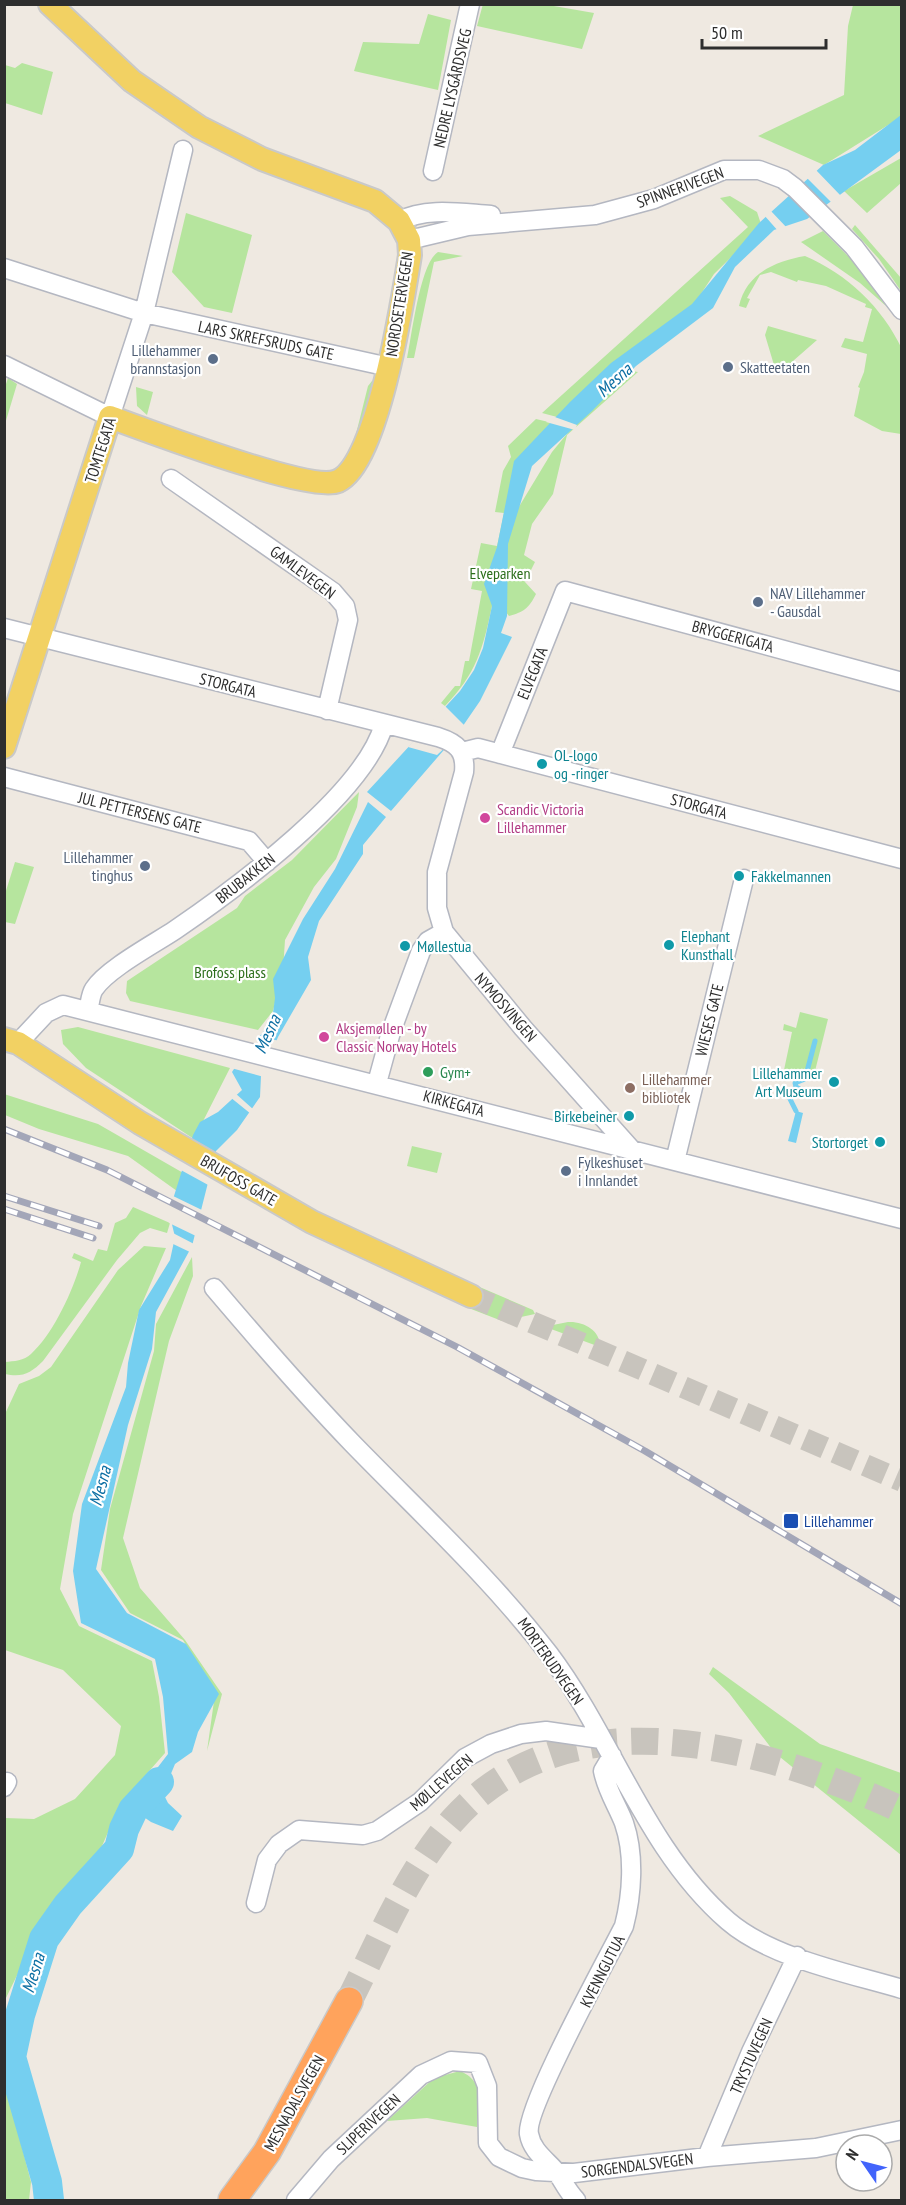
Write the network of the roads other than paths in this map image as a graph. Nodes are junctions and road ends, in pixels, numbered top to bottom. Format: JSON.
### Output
{"nodes":[{"id":1,"x":50,"y":4,"type":"edge"},
{"id":2,"x":471,"y":4,"type":"edge"},
{"id":3,"x":183,"y":150,"type":"dead end"},
{"id":4,"x":433,"y":171,"type":"dead end"},
{"id":5,"x":404,"y":230,"type":"junction"},
{"id":6,"x":4,"y":268,"type":"edge"},
{"id":7,"x":902,"y":310,"type":"edge"},
{"id":8,"x":144,"y":313,"type":"junction"},
{"id":9,"x":4,"y":365,"type":"edge"},
{"id":10,"x":380,"y":365,"type":"junction"},
{"id":11,"x":110,"y":417,"type":"junction"},
{"id":12,"x":171,"y":479,"type":"dead end"},
{"id":13,"x":565,"y":591,"type":"joint"},
{"id":14,"x":4,"y":628,"type":"edge"},
{"id":15,"x":40,"y":637,"type":"junction"},
{"id":16,"x":902,"y":682,"type":"edge"},
{"id":17,"x":327,"y":710,"type":"junction"},
{"id":18,"x":384,"y":724,"type":"junction"},
{"id":19,"x":4,"y":747,"type":"edge"},
{"id":20,"x":457,"y":747,"type":"junction"},
{"id":21,"x":500,"y":754,"type":"junction"},
{"id":22,"x":4,"y":777,"type":"edge"},
{"id":23,"x":902,"y":859,"type":"edge"},
{"id":24,"x":267,"y":861,"type":"junction"},
{"id":25,"x":744,"y":879,"type":"dead end"},
{"id":26,"x":444,"y":932,"type":"junction"},
{"id":27,"x":88,"y":1011,"type":"junction"},
{"id":28,"x":4,"y":1022,"type":"edge"},
{"id":29,"x":11,"y":1041,"type":"edge"},
{"id":30,"x":377,"y":1083,"type":"junction"},
{"id":31,"x":632,"y":1149,"type":"junction"},
{"id":32,"x":675,"y":1161,"type":"junction"},
{"id":33,"x":902,"y":1219,"type":"edge"},
{"id":34,"x":214,"y":1288,"type":"dead end"},
{"id":35,"x":471,"y":1296,"type":"tunnel mouth"},
{"id":36,"x":601,"y":1739,"type":"junction"},
{"id":37,"x":612,"y":1756,"type":"junction"},
{"id":38,"x":256,"y":1903,"type":"dead end"},
{"id":39,"x":797,"y":1956,"type":"junction"},
{"id":40,"x":902,"y":1989,"type":"edge"},
{"id":41,"x":349,"y":2001,"type":"tunnel mouth"},
{"id":42,"x":451,"y":2061,"type":"joint"},
{"id":43,"x":902,"y":2130,"type":"edge"},
{"id":44,"x":707,"y":2157,"type":"junction"},
{"id":45,"x":557,"y":2172,"type":"junction"},
{"id":46,"x":232,"y":2200,"type":"edge"},
{"id":47,"x":296,"y":2200,"type":"edge"},
{"id":48,"x":576,"y":2200,"type":"edge"}],
"edges":[{"from":1,"to":5,"type":"main road"},
{"from":2,"to":4,"type":"street","name":"NEDRE LYSGÅRDSVEG"},
{"from":3,"to":8,"type":"street","name":"TOMTEGATA"},
{"from":5,"to":7,"type":"street","name":"SPINNERIVEGEN"},
{"from":5,"to":10,"type":"main road","name":"NORDSETERVEGEN"},
{"from":6,"to":8,"type":"street","name":"LARS SKREFSRUDS GATE"},
{"from":8,"to":10,"type":"street","name":"LARS SKREFSRUDS GATE"},
{"from":8,"to":11,"type":"street","name":"TOMTEGATA"},
{"from":9,"to":11,"type":"street"},
{"from":10,"to":11,"type":"main road","name":"NORDSETERVEGEN"},
{"from":11,"to":15,"type":"main road","name":"TOMTEGATA"},
{"from":12,"to":17,"type":"street","name":"GAMLEVEGEN"},
{"from":13,"to":16,"type":"street","name":"BRYGGERIGATA"},
{"from":13,"to":21,"type":"street","name":"ELVEGATA"},
{"from":14,"to":15,"type":"street","name":"STORGATA"},
{"from":15,"to":17,"type":"street","name":"STORGATA"},
{"from":15,"to":19,"type":"main road","name":"TOMTEGATA"},
{"from":17,"to":18,"type":"street","name":"STORGATA"},
{"from":18,"to":20,"type":"street","name":"STORGATA"},
{"from":18,"to":24,"type":"street","name":"BRUBAKKEN"},
{"from":20,"to":21,"type":"street","name":"STORGATA"},
{"from":20,"to":26,"type":"street","name":"NYMOSVINGEN"},
{"from":21,"to":23,"type":"street","name":"STORGATA"},
{"from":22,"to":24,"type":"street","name":"JUL PETTERSENS GATE"},
{"from":24,"to":27,"type":"street","name":"BRUBAKKEN"},
{"from":25,"to":32,"type":"street","name":"WIESES GATE"},
{"from":26,"to":30,"type":"street"},
{"from":26,"to":31,"type":"street","name":"NYMOSVINGEN"},
{"from":27,"to":29,"type":"street","name":"KIRKEGATA"},
{"from":27,"to":30,"type":"street","name":"KIRKEGATA"},
{"from":28,"to":29,"type":"main road"},
{"from":29,"to":35,"type":"main road","name":"BRUFOSS GATE"},
{"from":30,"to":31,"type":"street","name":"KIRKEGATA"},
{"from":31,"to":32,"type":"street","name":"KIRKEGATA"},
{"from":32,"to":33,"type":"street","name":"KIRKEGATA"},
{"from":34,"to":36,"type":"street","name":"MORTERUDVEGEN"},
{"from":36,"to":37,"type":"street","name":"MORTERUDVEGEN"},
{"from":36,"to":38,"type":"street","name":"MØLLEVEGEN"},
{"from":37,"to":39,"type":"street","name":"MORTERUDVEGEN"},
{"from":37,"to":45,"type":"street","name":"KVENNGUTUA"},
{"from":39,"to":40,"type":"street","name":"MORTERUDVEGEN"},
{"from":39,"to":44,"type":"street","name":"TRYSTUVEGEN"},
{"from":41,"to":46,"type":"highway","name":"MESNADALSVEGEN"},
{"from":42,"to":45,"type":"street","name":"SORGENDALSVEGEN"},
{"from":42,"to":47,"type":"street","name":"SLIPERIVEGEN"},
{"from":43,"to":44,"type":"street","name":"SORGENDALSVEGEN"},
{"from":44,"to":45,"type":"street","name":"SORGENDALSVEGEN"},
{"from":45,"to":48,"type":"street"}]}
